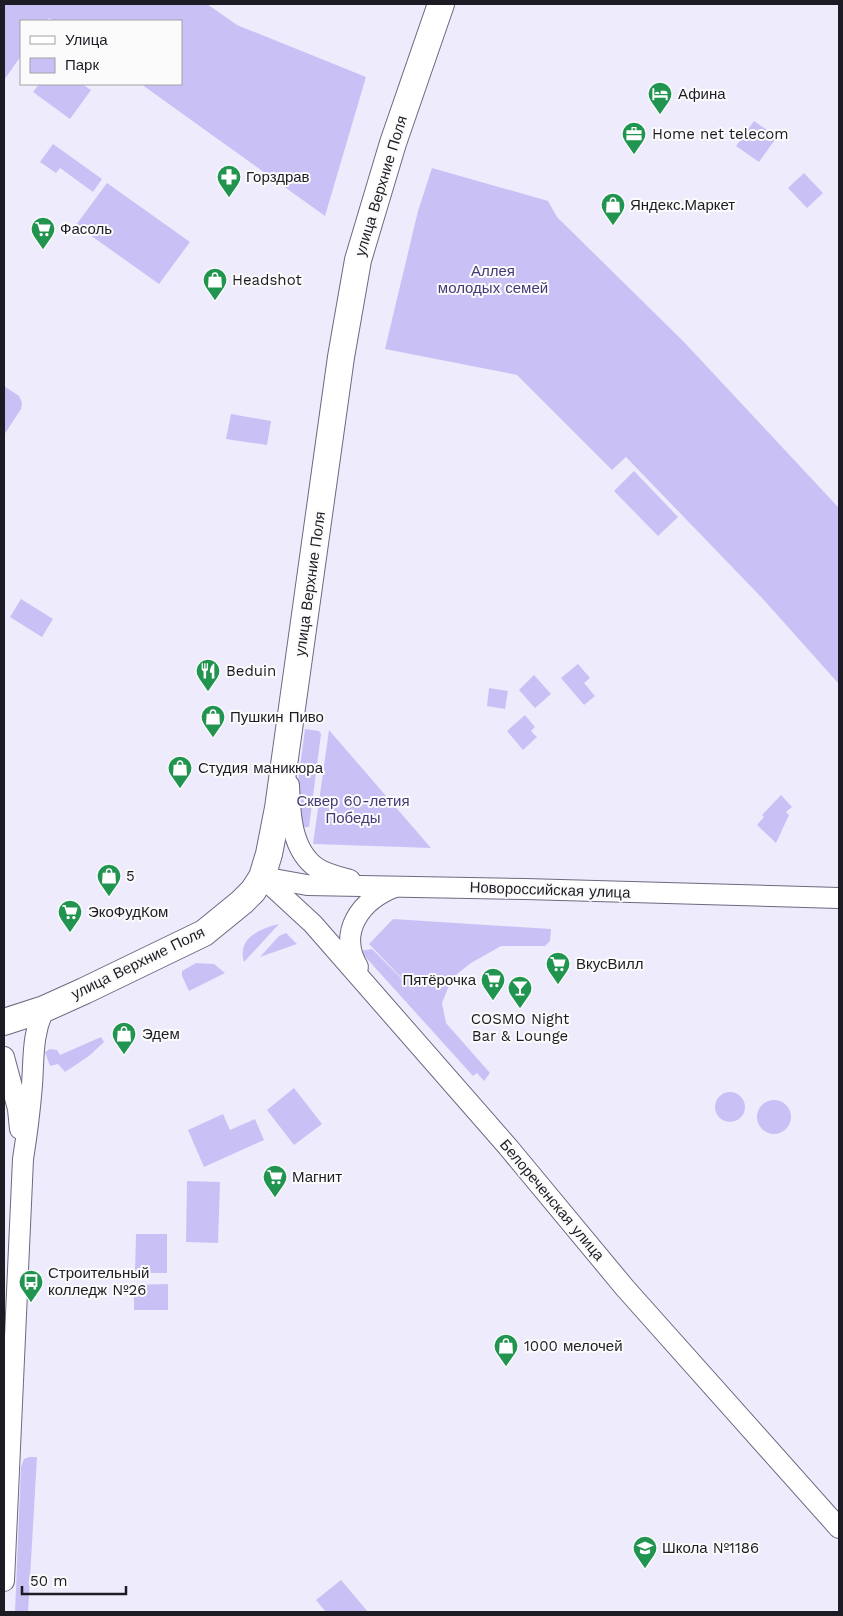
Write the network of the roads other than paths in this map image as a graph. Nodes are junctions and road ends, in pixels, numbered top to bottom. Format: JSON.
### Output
{"nodes":[{"id":1,"x":441,"y":4,"type":"edge"},
{"id":2,"x":287,"y":749,"type":"junction"},
{"id":3,"x":262,"y":877,"type":"junction"},
{"id":4,"x":374,"y":886,"type":"junction"},
{"id":5,"x":397,"y":886,"type":"junction"},
{"id":6,"x":839,"y":898,"type":"edge"},
{"id":7,"x":372,"y":990,"type":"junction"},
{"id":8,"x":44,"y":1009,"type":"junction"},
{"id":9,"x":4,"y":1022,"type":"edge"},
{"id":10,"x":4,"y":1057,"type":"edge"},
{"id":11,"x":23,"y":1159,"type":"junction"},
{"id":12,"x":839,"y":1528,"type":"edge"},
{"id":13,"x":4,"y":1581,"type":"edge"}],
"edges":[{"from":1,"to":2,"type":"main road","name":"улица Верхние Поля"},
{"from":2,"to":3,"type":"main road","name":"улица Верхние Поля"},
{"from":2,"to":4,"type":"street"},
{"from":3,"to":4,"type":"street","name":"Новороссийская улица"},
{"from":3,"to":7,"type":"street","name":"Белореченская улица"},
{"from":3,"to":8,"type":"main road","name":"улица Верхние Поля"},
{"from":4,"to":5,"type":"street","name":"Новороссийская улица"},
{"from":5,"to":6,"type":"street","name":"Новороссийская улица"},
{"from":5,"to":7,"type":"street"},
{"from":7,"to":12,"type":"street","name":"Белореченская улица"},
{"from":8,"to":9,"type":"main road","name":"улица Верхние Поля"},
{"from":8,"to":11,"type":"street"},
{"from":10,"to":11,"type":"street"},
{"from":11,"to":13,"type":"street"}]}
